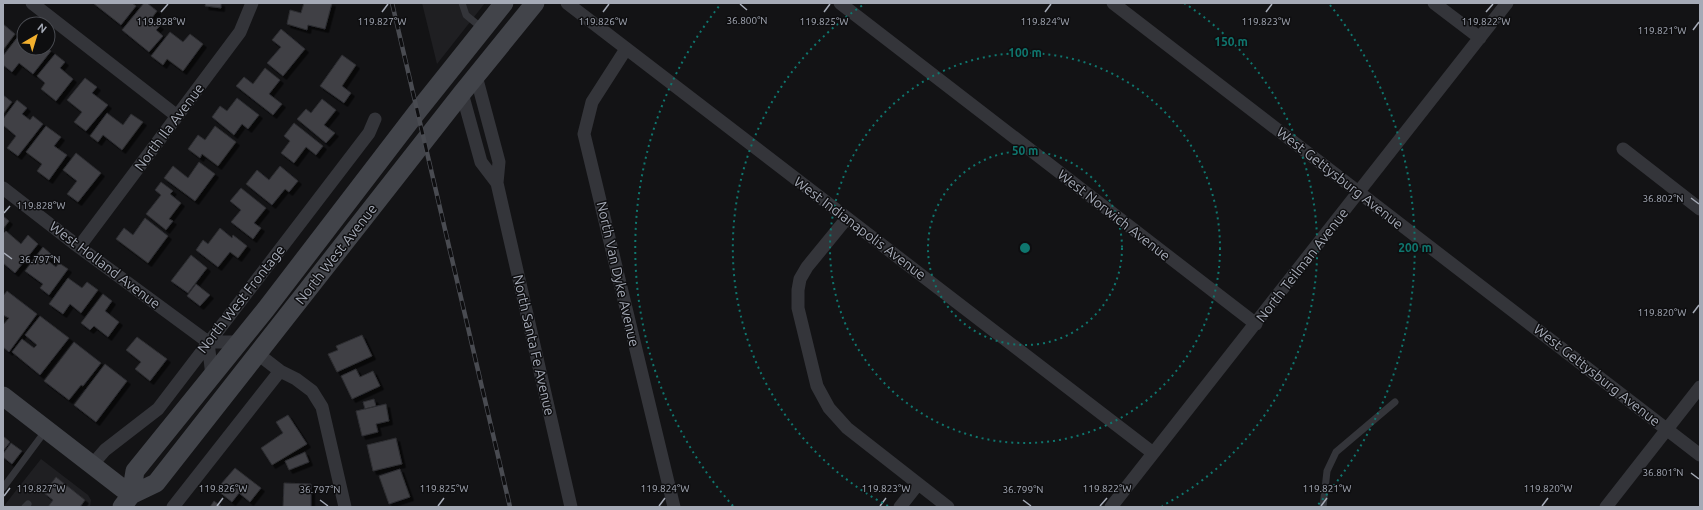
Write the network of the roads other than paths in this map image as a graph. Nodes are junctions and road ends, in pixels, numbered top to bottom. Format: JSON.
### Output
{"nodes":[{"id":1,"x":32,"y":3,"type":"edge"},
{"id":2,"x":252,"y":3,"type":"edge"},
{"id":3,"x":462,"y":3,"type":"edge"},
{"id":4,"x":504,"y":3,"type":"edge"},
{"id":5,"x":534,"y":3,"type":"edge"},
{"id":6,"x":567,"y":3,"type":"edge"},
{"id":7,"x":840,"y":3,"type":"edge"},
{"id":8,"x":1114,"y":3,"type":"edge"},
{"id":9,"x":1434,"y":3,"type":"edge"},
{"id":10,"x":1507,"y":3,"type":"edge"},
{"id":11,"x":483,"y":30,"type":"junction"},
{"id":12,"x":1480,"y":38,"type":"junction"},
{"id":13,"x":626,"y":49,"type":"junction"},
{"id":14,"x":476,"y":76,"type":"junction"},
{"id":15,"x":462,"y":93,"type":"junction"},
{"id":16,"x":177,"y":116,"type":"junction"},
{"id":17,"x":375,"y":119,"type":"dead end"},
{"id":18,"x":1623,"y":149,"type":"dead end"},
{"id":19,"x":497,"y":183,"type":"junction"},
{"id":20,"x":3,"y":188,"type":"edge"},
{"id":21,"x":1359,"y":192,"type":"junction"},
{"id":22,"x":1700,"y":209,"type":"edge"},
{"id":23,"x":847,"y":218,"type":"junction"},
{"id":24,"x":79,"y":247,"type":"junction"},
{"id":25,"x":1256,"y":324,"type":"junction"},
{"id":26,"x":240,"y":341,"type":"junction"},
{"id":27,"x":208,"y":342,"type":"junction"},
{"id":28,"x":258,"y":354,"type":"junction"},
{"id":29,"x":280,"y":370,"type":"junction"},
{"id":30,"x":212,"y":376,"type":"junction"},
{"id":31,"x":1700,"y":387,"type":"edge"},
{"id":32,"x":3,"y":396,"type":"edge"},
{"id":33,"x":1395,"y":402,"type":"dead end"},
{"id":34,"x":1667,"y":429,"type":"junction"},
{"id":35,"x":47,"y":430,"type":"junction"},
{"id":36,"x":1153,"y":453,"type":"junction"},
{"id":37,"x":1700,"y":455,"type":"edge"},
{"id":38,"x":92,"y":465,"type":"junction"},
{"id":39,"x":918,"y":484,"type":"junction"},
{"id":40,"x":3,"y":488,"type":"edge"},
{"id":41,"x":126,"y":501,"type":"edge"},
{"id":42,"x":1117,"y":505,"type":"edge"},
{"id":43,"x":173,"y":507,"type":"edge"},
{"id":44,"x":345,"y":507,"type":"edge"},
{"id":45,"x":571,"y":507,"type":"edge"},
{"id":46,"x":674,"y":507,"type":"edge"},
{"id":47,"x":900,"y":507,"type":"edge"},
{"id":48,"x":948,"y":507,"type":"edge"},
{"id":49,"x":1323,"y":507,"type":"edge"},
{"id":50,"x":1606,"y":507,"type":"edge"}],
"edges":[{"from":1,"to":16,"type":"street"},
{"from":2,"to":16,"type":"street","name":"North Ila Avenue"},
{"from":3,"to":11,"type":"lane"},
{"from":4,"to":11,"type":"main road","name":"North West Avenue"},
{"from":5,"to":14,"type":"main road","name":"North West Avenue"},
{"from":6,"to":13,"type":"street","name":"West Indianapolis Avenue"},
{"from":7,"to":25,"type":"street","name":"West Norwich Avenue"},
{"from":8,"to":21,"type":"street","name":"West Gettysburg Avenue"},
{"from":9,"to":12,"type":"street"},
{"from":10,"to":12,"type":"street","name":"North Teilman Avenue"},
{"from":11,"to":15,"type":"main road"},
{"from":11,"to":26,"type":"main road","name":"North West Avenue"},
{"from":12,"to":21,"type":"street","name":"North Teilman Avenue"},
{"from":13,"to":23,"type":"street","name":"West Indianapolis Avenue"},
{"from":13,"to":46,"type":"street","name":"North Van Dyke Avenue"},
{"from":14,"to":15,"type":"main road","name":"North West Avenue"},
{"from":14,"to":19,"type":"street","name":"North Santa Fe Avenue"},
{"from":15,"to":19,"type":"street","name":"North Santa Fe Avenue"},
{"from":15,"to":28,"type":"main road","name":"North West Avenue"},
{"from":16,"to":24,"type":"street","name":"North Ila Avenue"},
{"from":17,"to":27,"type":"street","name":"North West Frontage"},
{"from":18,"to":22,"type":"street"},
{"from":19,"to":45,"type":"street","name":"North Santa Fe Avenue"},
{"from":20,"to":24,"type":"street","name":"West Holland Avenue"},
{"from":21,"to":25,"type":"street","name":"North Teilman Avenue"},
{"from":21,"to":34,"type":"street","name":"West Gettysburg Avenue"},
{"from":23,"to":36,"type":"street","name":"West Indianapolis Avenue"},
{"from":23,"to":39,"type":"street"},
{"from":24,"to":27,"type":"street","name":"West Holland Avenue"},
{"from":25,"to":36,"type":"street","name":"North Teilman Avenue"},
{"from":26,"to":27,"type":"street"},
{"from":26,"to":28,"type":"main road"},
{"from":26,"to":30,"type":"main road","name":"North West Avenue"},
{"from":27,"to":30,"type":"street"},
{"from":27,"to":38,"type":"street","name":"North West Frontage"},
{"from":28,"to":29,"type":"street"},
{"from":28,"to":41,"type":"main road","name":"North West Avenue"},
{"from":29,"to":43,"type":"street"},
{"from":29,"to":44,"type":"street"},
{"from":30,"to":41,"type":"main road","name":"North West Avenue"},
{"from":31,"to":34,"type":"street"},
{"from":32,"to":35,"type":"main road"},
{"from":33,"to":49,"type":"lane"},
{"from":34,"to":37,"type":"street","name":"West Gettysburg Avenue"},
{"from":34,"to":50,"type":"street"},
{"from":35,"to":38,"type":"main road"},
{"from":35,"to":40,"type":"lane"},
{"from":36,"to":42,"type":"street","name":"North Teilman Avenue"},
{"from":38,"to":41,"type":"main road"},
{"from":39,"to":47,"type":"street"},
{"from":39,"to":48,"type":"street"}]}
